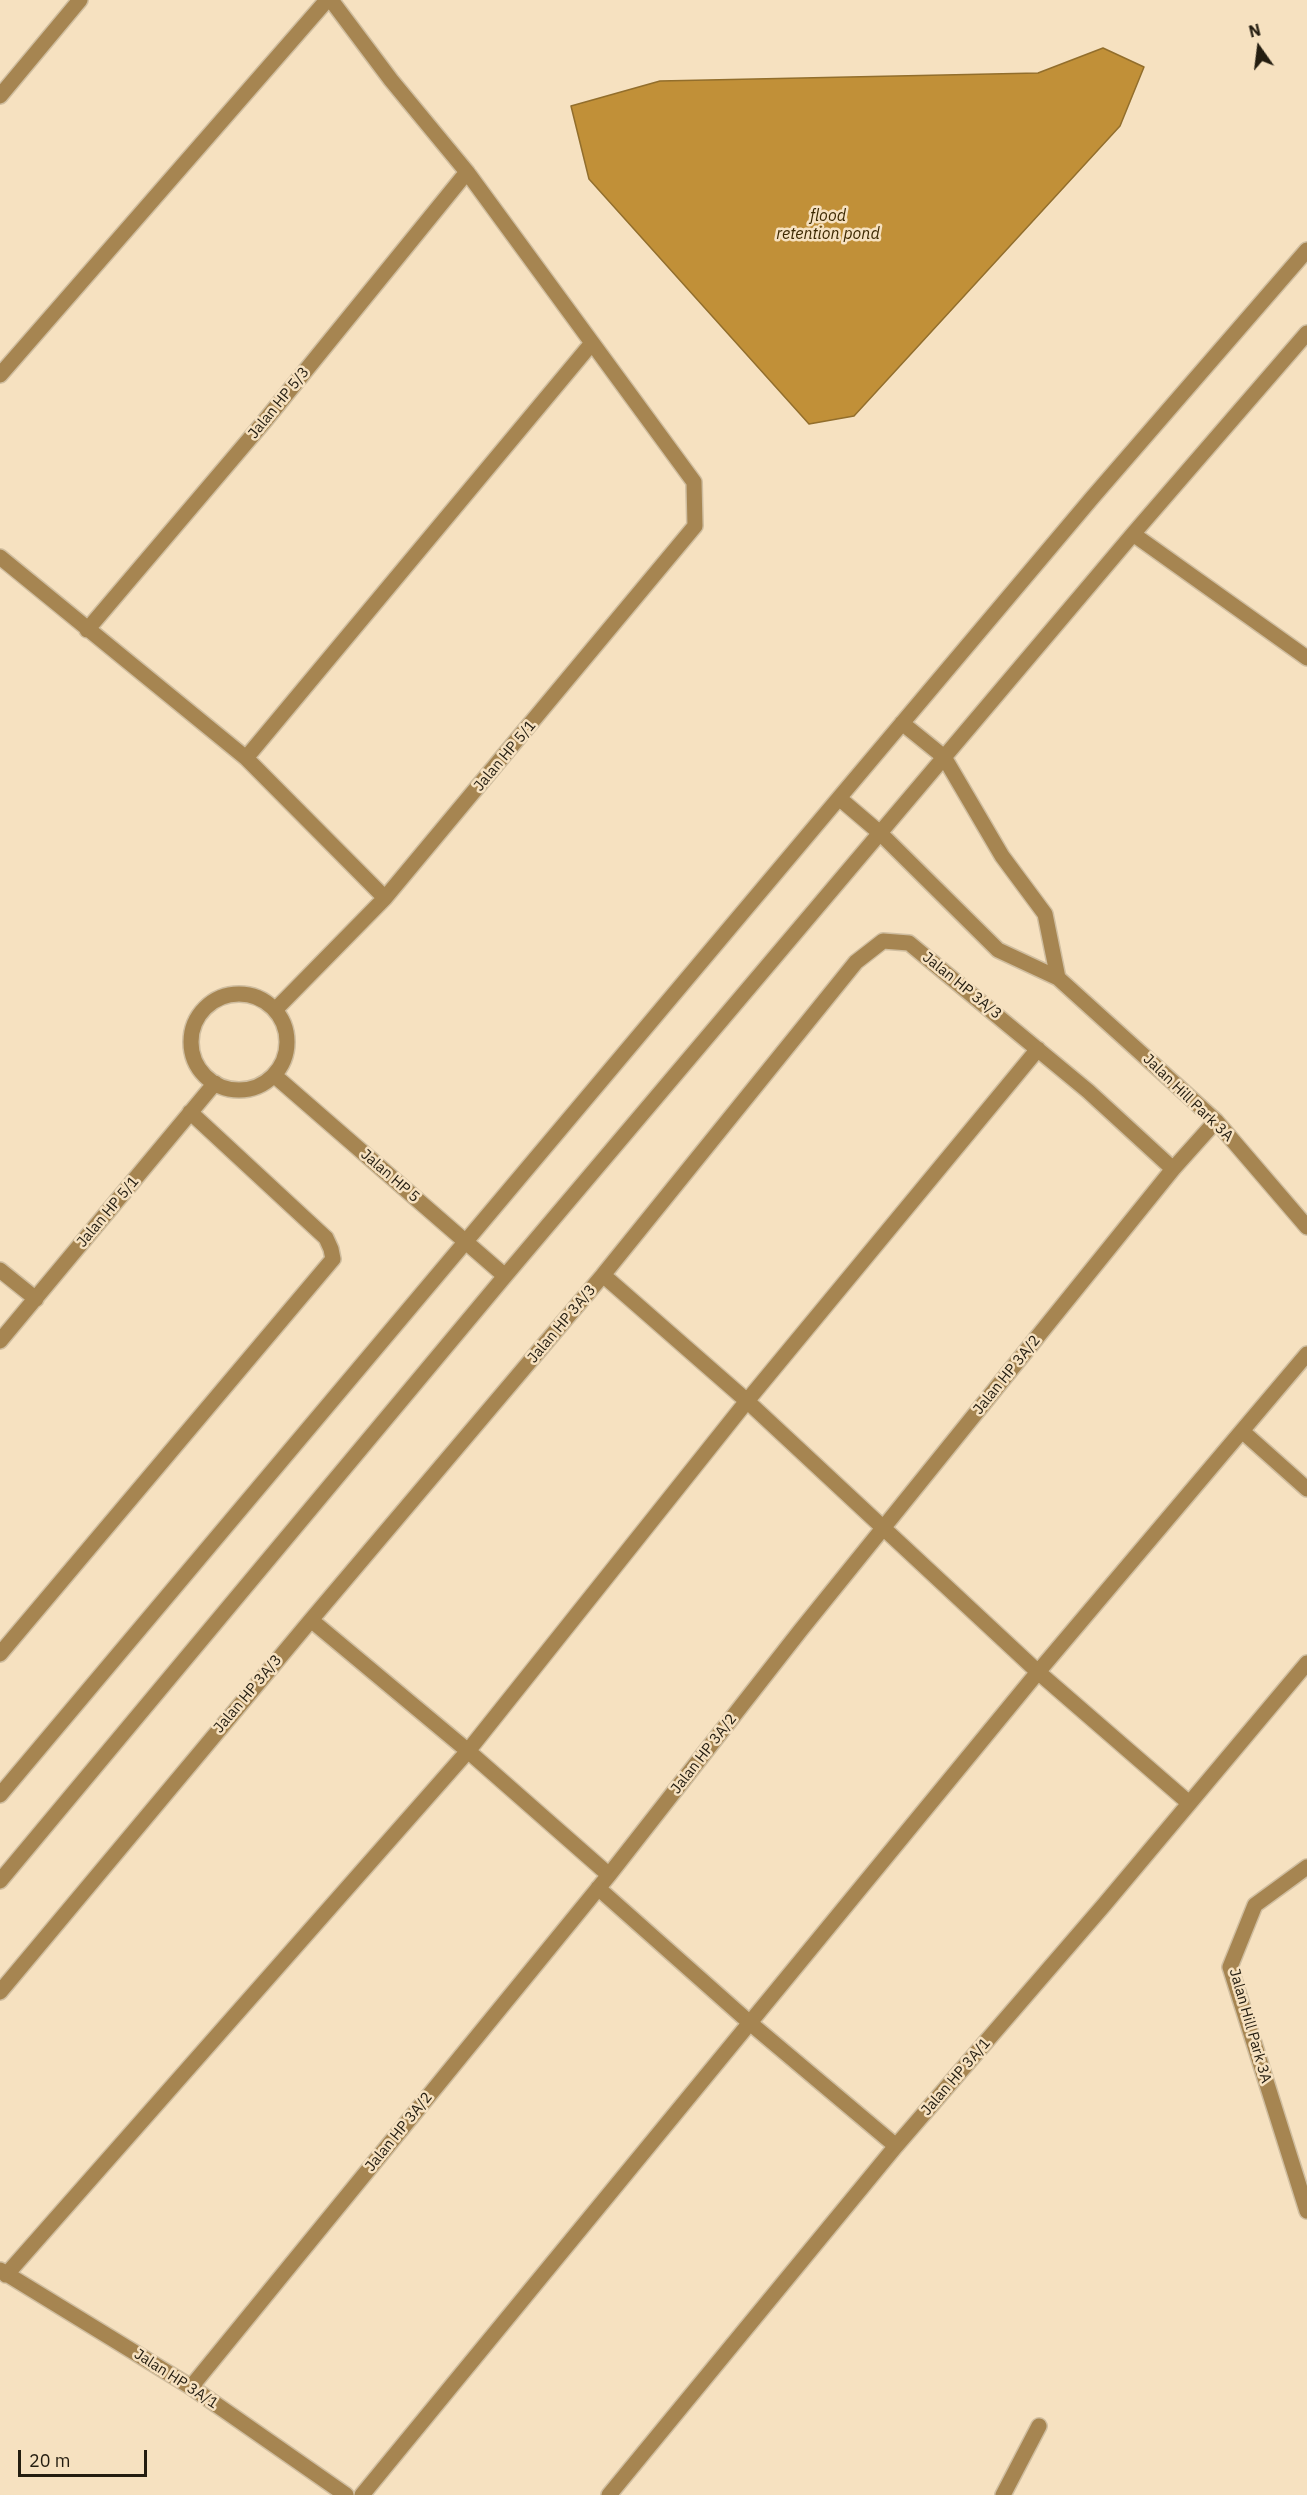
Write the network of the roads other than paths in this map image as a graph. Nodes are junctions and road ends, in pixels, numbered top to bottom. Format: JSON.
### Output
{"nodes":[{"id":1,"x":80,"y":0,"type":"edge"},
{"id":2,"x":329,"y":0,"type":"edge"},
{"id":3,"x":0,"y":96,"type":"edge"},
{"id":4,"x":466,"y":172,"type":"junction"},
{"id":5,"x":1307,"y":250,"type":"edge"},
{"id":6,"x":1307,"y":333,"type":"edge"},
{"id":7,"x":592,"y":343,"type":"junction"},
{"id":8,"x":0,"y":375,"type":"edge"},
{"id":9,"x":1133,"y":534,"type":"junction"},
{"id":10,"x":0,"y":557,"type":"edge"},
{"id":11,"x":87,"y":630,"type":"junction"},
{"id":12,"x":1307,"y":658,"type":"edge"},
{"id":13,"x":902,"y":723,"type":"junction"},
{"id":14,"x":246,"y":758,"type":"junction"},
{"id":15,"x":944,"y":758,"type":"junction"},
{"id":16,"x":839,"y":798,"type":"junction"},
{"id":17,"x":880,"y":832,"type":"junction"},
{"id":18,"x":385,"y":898,"type":"junction"},
{"id":19,"x":1058,"y":978,"type":"junction"},
{"id":20,"x":275,"y":1010,"type":"junction"},
{"id":21,"x":1038,"y":1048,"type":"junction"},
{"id":22,"x":275,"y":1076,"type":"junction"},
{"id":23,"x":215,"y":1083,"type":"junction"},
{"id":24,"x":190,"y":1112,"type":"junction"},
{"id":25,"x":1216,"y":1121,"type":"junction"},
{"id":26,"x":1173,"y":1169,"type":"junction"},
{"id":27,"x":1307,"y":1227,"type":"edge"},
{"id":28,"x":465,"y":1240,"type":"junction"},
{"id":29,"x":0,"y":1270,"type":"edge"},
{"id":30,"x":603,"y":1275,"type":"junction"},
{"id":31,"x":505,"y":1276,"type":"junction"},
{"id":32,"x":36,"y":1299,"type":"junction"},
{"id":33,"x":0,"y":1341,"type":"edge"},
{"id":34,"x":1307,"y":1354,"type":"edge"},
{"id":35,"x":747,"y":1401,"type":"junction"},
{"id":36,"x":1242,"y":1431,"type":"junction"},
{"id":37,"x":1307,"y":1489,"type":"edge"},
{"id":38,"x":884,"y":1527,"type":"junction"},
{"id":39,"x":311,"y":1620,"type":"junction"},
{"id":40,"x":0,"y":1654,"type":"edge"},
{"id":41,"x":1307,"y":1663,"type":"edge"},
{"id":42,"x":1038,"y":1672,"type":"junction"},
{"id":43,"x":468,"y":1751,"type":"junction"},
{"id":44,"x":0,"y":1795,"type":"edge"},
{"id":45,"x":1189,"y":1803,"type":"junction"},
{"id":46,"x":1307,"y":1867,"type":"edge"},
{"id":47,"x":609,"y":1875,"type":"junction"},
{"id":48,"x":0,"y":1881,"type":"edge"},
{"id":49,"x":598,"y":1888,"type":"junction"},
{"id":50,"x":0,"y":1992,"type":"edge"},
{"id":51,"x":750,"y":2023,"type":"junction"},
{"id":52,"x":896,"y":2146,"type":"junction"},
{"id":53,"x":1307,"y":2211,"type":"edge"},
{"id":54,"x":3,"y":2273,"type":"edge"},
{"id":55,"x":191,"y":2387,"type":"junction"},
{"id":56,"x":1040,"y":2426,"type":"dead end"},
{"id":57,"x":346,"y":2495,"type":"edge"},
{"id":58,"x":362,"y":2495,"type":"edge"},
{"id":59,"x":609,"y":2495,"type":"edge"},
{"id":60,"x":1003,"y":2495,"type":"edge"}],
"edges":[{"from":1,"to":3,"type":"street"},
{"from":2,"to":4,"type":"street"},
{"from":2,"to":8,"type":"street"},
{"from":4,"to":7,"type":"street"},
{"from":4,"to":11,"type":"street","name":"Jalan HP 5/3"},
{"from":5,"to":13,"type":"street"},
{"from":6,"to":9,"type":"street"},
{"from":7,"to":14,"type":"street"},
{"from":7,"to":18,"type":"street","name":"Jalan HP 5/1"},
{"from":9,"to":12,"type":"street"},
{"from":9,"to":15,"type":"street"},
{"from":10,"to":11,"type":"street"},
{"from":11,"to":14,"type":"street"},
{"from":13,"to":15,"type":"street"},
{"from":13,"to":16,"type":"street"},
{"from":14,"to":18,"type":"street"},
{"from":15,"to":17,"type":"street"},
{"from":15,"to":19,"type":"street"},
{"from":16,"to":17,"type":"street","name":"Jalan Hill Park 3A"},
{"from":16,"to":28,"type":"street"},
{"from":17,"to":19,"type":"street","name":"Jalan Hill Park 3A"},
{"from":17,"to":31,"type":"street"},
{"from":18,"to":20,"type":"street","name":"Jalan HP 5/1"},
{"from":19,"to":25,"type":"street","name":"Jalan Hill Park 3A"},
{"from":20,"to":22,"type":"street"},
{"from":20,"to":23,"type":"street"},
{"from":21,"to":26,"type":"street","name":"Jalan HP 3A/3"},
{"from":21,"to":30,"type":"street","name":"Jalan HP 3A/3"},
{"from":21,"to":35,"type":"street"},
{"from":22,"to":23,"type":"street"},
{"from":22,"to":28,"type":"street","name":"Jalan HP 5"},
{"from":23,"to":24,"type":"street","name":"Jalan HP 5/1"},
{"from":24,"to":32,"type":"street","name":"Jalan HP 5/1"},
{"from":24,"to":40,"type":"street"},
{"from":25,"to":26,"type":"street","name":"Jalan HP 3A/2"},
{"from":25,"to":27,"type":"street","name":"Jalan Hill Park 3A"},
{"from":26,"to":38,"type":"street","name":"Jalan HP 3A/2"},
{"from":28,"to":31,"type":"street","name":"Jalan HP 5"},
{"from":28,"to":44,"type":"street"},
{"from":29,"to":32,"type":"street"},
{"from":30,"to":35,"type":"street"},
{"from":30,"to":39,"type":"street","name":"Jalan HP 3A/3"},
{"from":31,"to":48,"type":"street"},
{"from":32,"to":33,"type":"street","name":"Jalan HP 5/1"},
{"from":34,"to":36,"type":"street"},
{"from":35,"to":38,"type":"street"},
{"from":35,"to":43,"type":"street"},
{"from":36,"to":37,"type":"street"},
{"from":36,"to":42,"type":"street"},
{"from":38,"to":42,"type":"street"},
{"from":38,"to":47,"type":"street","name":"Jalan HP 3A/2"},
{"from":39,"to":43,"type":"street"},
{"from":39,"to":50,"type":"street","name":"Jalan HP 3A/3"},
{"from":41,"to":45,"type":"street","name":"Jalan HP 3A/1"},
{"from":42,"to":45,"type":"street"},
{"from":42,"to":51,"type":"street"},
{"from":43,"to":47,"type":"street"},
{"from":43,"to":54,"type":"street"},
{"from":45,"to":52,"type":"street","name":"Jalan HP 3A/1"},
{"from":46,"to":53,"type":"street","name":"Jalan Hill Park 3A"},
{"from":47,"to":49,"type":"street","name":"Jalan HP 3A/2"},
{"from":49,"to":51,"type":"street"},
{"from":49,"to":55,"type":"street","name":"Jalan HP 3A/2"},
{"from":51,"to":52,"type":"street"},
{"from":51,"to":58,"type":"street"},
{"from":52,"to":59,"type":"street","name":"Jalan HP 3A/1"},
{"from":54,"to":55,"type":"street","name":"Jalan HP 3A/1"},
{"from":55,"to":57,"type":"street","name":"Jalan HP 3A/1"},
{"from":56,"to":60,"type":"street"}]}
